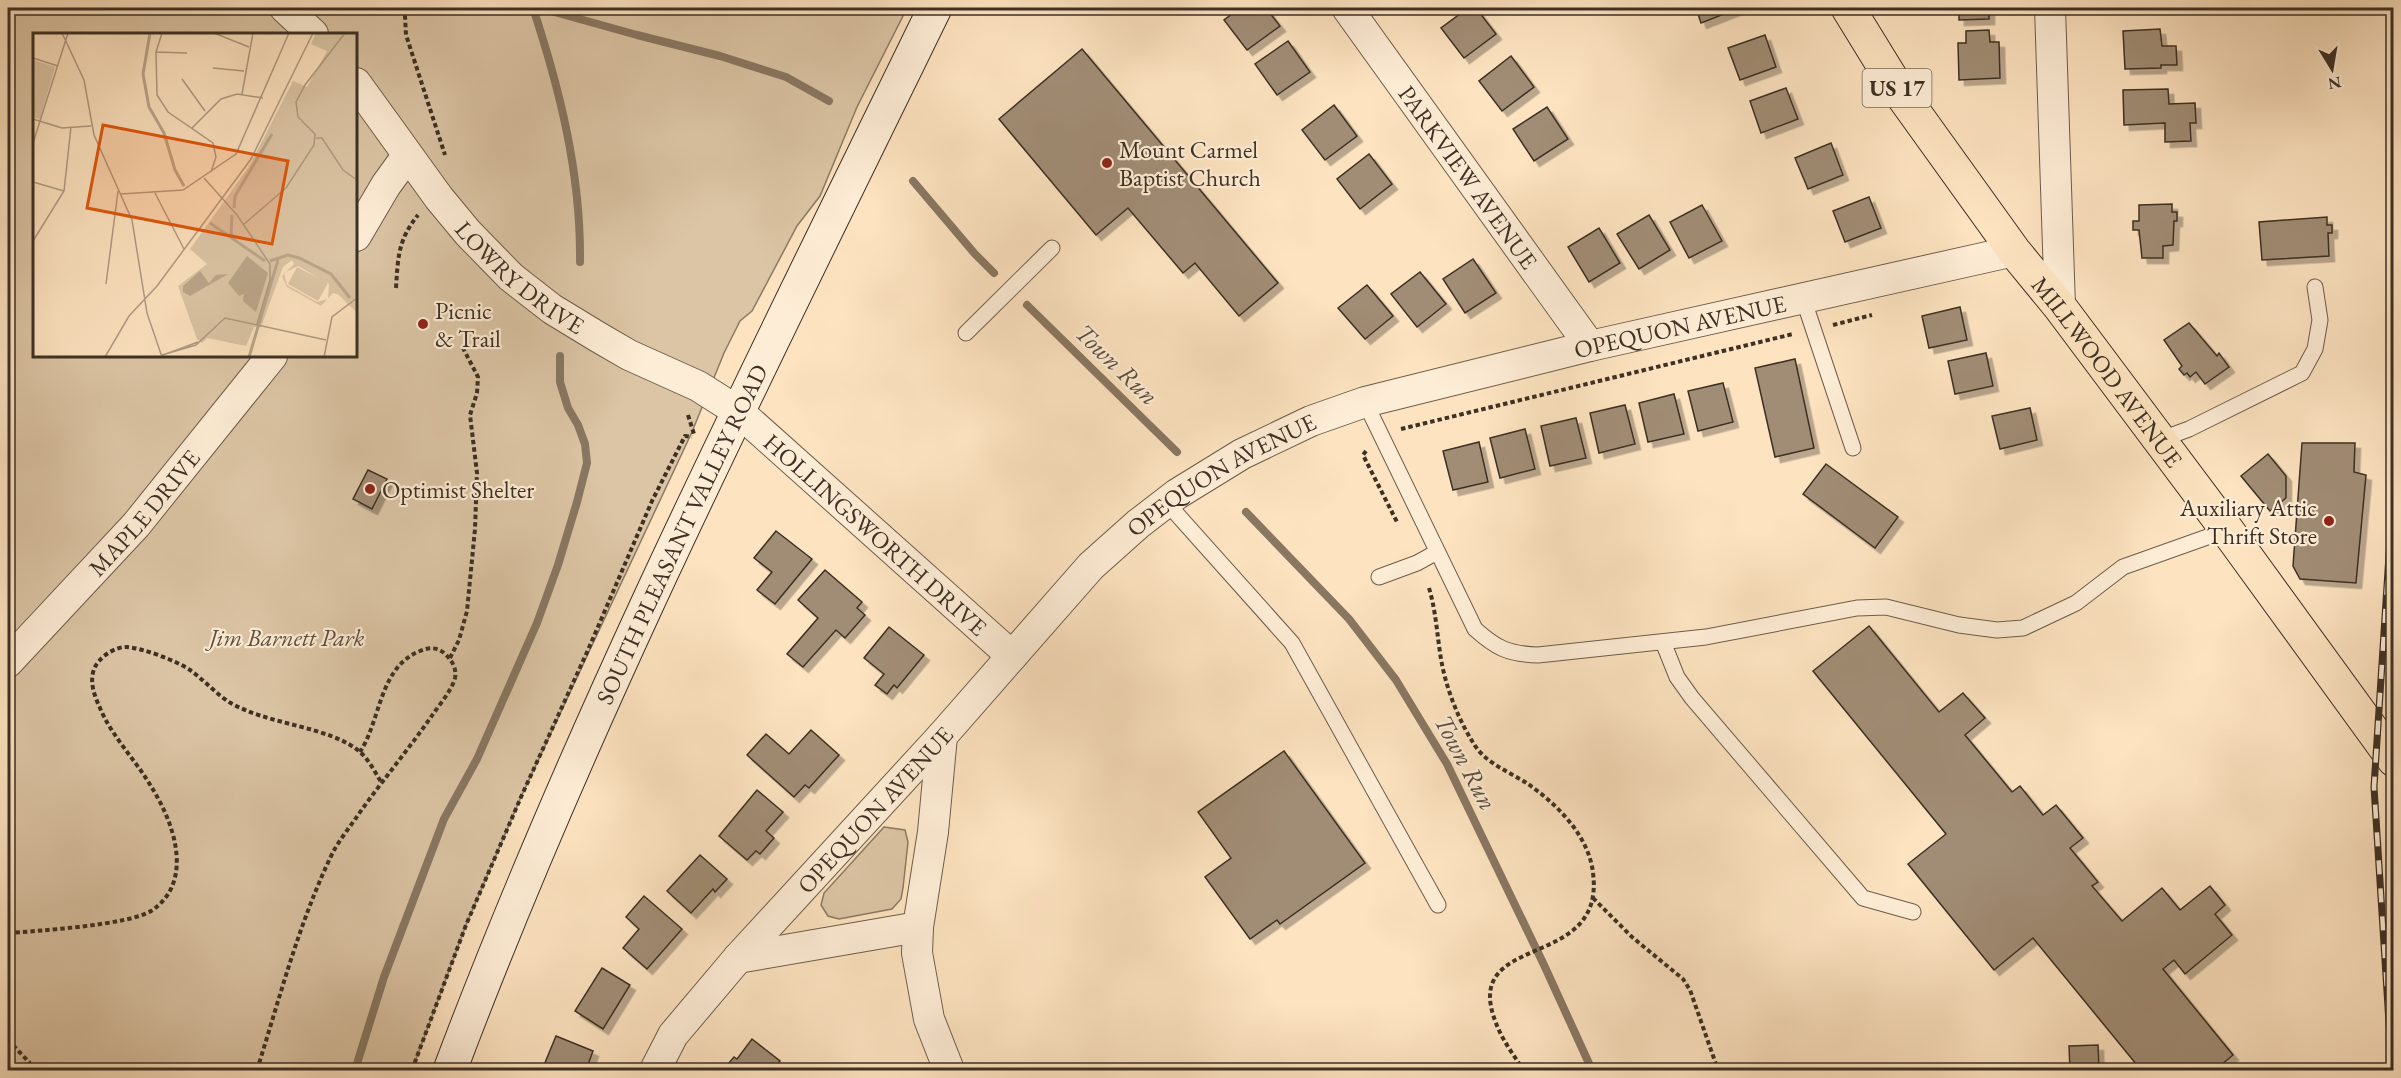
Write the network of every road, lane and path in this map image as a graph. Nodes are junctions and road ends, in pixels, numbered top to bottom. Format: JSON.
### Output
{"nodes":[{"id":1,"x":285,"y":8,"type":"edge"},
{"id":2,"x":407,"y":8,"type":"edge"},
{"id":3,"x":934,"y":8,"type":"edge"},
{"id":4,"x":1347,"y":8,"type":"edge"},
{"id":5,"x":1848,"y":8,"type":"edge"},
{"id":6,"x":2049,"y":8,"type":"edge"},
{"id":7,"x":312,"y":33,"type":"edge"},
{"id":8,"x":357,"y":84,"type":"edge"},
{"id":9,"x":407,"y":156,"type":"junction"},
{"id":10,"x":446,"y":156,"type":"dead end"},
{"id":11,"x":421,"y":212,"type":"dead end"},
{"id":12,"x":357,"y":234,"type":"edge"},
{"id":13,"x":1052,"y":248,"type":"dead end"},
{"id":14,"x":2014,"y":250,"type":"junction"},
{"id":15,"x":2315,"y":287,"type":"dead end"},
{"id":16,"x":396,"y":288,"type":"dead end"},
{"id":17,"x":1803,"y":298,"type":"junction"},
{"id":18,"x":2060,"y":307,"type":"junction"},
{"id":19,"x":1882,"y":313,"type":"dead end"},
{"id":20,"x":1812,"y":330,"type":"junction"},
{"id":21,"x":966,"y":333,"type":"dead end"},
{"id":22,"x":1590,"y":346,"type":"junction"},
{"id":23,"x":463,"y":348,"type":"dead end"},
{"id":24,"x":271,"y":357,"type":"edge"},
{"id":25,"x":1365,"y":402,"type":"junction"},
{"id":26,"x":687,"y":411,"type":"dead end"},
{"id":27,"x":739,"y":412,"type":"junction"},
{"id":28,"x":1381,"y":434,"type":"junction"},
{"id":29,"x":2159,"y":440,"type":"junction"},
{"id":30,"x":1853,"y":448,"type":"dead end"},
{"id":31,"x":1166,"y":502,"type":"junction"},
{"id":32,"x":2227,"y":530,"type":"junction"},
{"id":33,"x":1437,"y":552,"type":"junction"},
{"id":34,"x":1417,"y":563,"type":"junction"},
{"id":35,"x":1379,"y":577,"type":"dead end"},
{"id":36,"x":1663,"y":642,"type":"junction"},
{"id":37,"x":1012,"y":656,"type":"junction"},
{"id":38,"x":450,"y":658,"type":"junction"},
{"id":39,"x":8,"y":662,"type":"edge"},
{"id":40,"x":942,"y":736,"type":"junction"},
{"id":41,"x":360,"y":752,"type":"junction"},
{"id":42,"x":2394,"y":760,"type":"edge"},
{"id":43,"x":381,"y":782,"type":"junction"},
{"id":44,"x":1593,"y":897,"type":"junction"},
{"id":45,"x":1438,"y":905,"type":"dead end"},
{"id":46,"x":1913,"y":912,"type":"dead end"},
{"id":47,"x":918,"y":927,"type":"junction"},
{"id":48,"x":8,"y":933,"type":"edge"},
{"id":49,"x":738,"y":958,"type":"junction"},
{"id":50,"x":8,"y":1040,"type":"edge"},
{"id":51,"x":33,"y":1071,"type":"edge"},
{"id":52,"x":257,"y":1071,"type":"edge"},
{"id":53,"x":412,"y":1071,"type":"edge"},
{"id":54,"x":450,"y":1071,"type":"edge"},
{"id":55,"x":655,"y":1071,"type":"edge"},
{"id":56,"x":949,"y":1071,"type":"edge"},
{"id":57,"x":1523,"y":1071,"type":"edge"},
{"id":58,"x":1718,"y":1071,"type":"edge"}],
"edges":[{"from":1,"to":7,"type":"street"},
{"from":2,"to":10,"type":"path"},
{"from":3,"to":27,"type":"main road","name":"SOUTH PLEASANT VALLEY ROAD"},
{"from":4,"to":22,"type":"street","name":"PARKVIEW AVENUE"},
{"from":5,"to":14,"type":"main road","name":"MILLWOOD AVENUE","number":"US 17"},
{"from":6,"to":18,"type":"street"},
{"from":8,"to":9,"type":"street","name":"LOWRY DRIVE"},
{"from":9,"to":12,"type":"street"},
{"from":9,"to":27,"type":"street","name":"LOWRY DRIVE"},
{"from":11,"to":16,"type":"path"},
{"from":13,"to":21,"type":"lane"},
{"from":14,"to":17,"type":"street","name":"OPEQUON AVENUE"},
{"from":14,"to":18,"type":"main road","name":"MILLWOOD AVENUE","number":"US 17"},
{"from":15,"to":29,"type":"lane"},
{"from":17,"to":20,"type":"lane"},
{"from":17,"to":22,"type":"street","name":"OPEQUON AVENUE"},
{"from":18,"to":29,"type":"main road","name":"MILLWOOD AVENUE","number":"US 17"},
{"from":19,"to":20,"type":"path"},
{"from":20,"to":28,"type":"path"},
{"from":20,"to":30,"type":"lane"},
{"from":22,"to":25,"type":"street","name":"OPEQUON AVENUE"},
{"from":23,"to":38,"type":"path"},
{"from":24,"to":39,"type":"street","name":"MAPLE DRIVE"},
{"from":25,"to":28,"type":"lane"},
{"from":25,"to":31,"type":"street","name":"OPEQUON AVENUE"},
{"from":26,"to":53,"type":"path"},
{"from":27,"to":37,"type":"street","name":"HOLLINGSWORTH DRIVE"},
{"from":27,"to":54,"type":"main road","name":"SOUTH PLEASANT VALLEY ROAD"},
{"from":28,"to":33,"type":"lane"},
{"from":28,"to":34,"type":"path"},
{"from":29,"to":32,"type":"main road","name":"MILLWOOD AVENUE","number":"US 17"},
{"from":31,"to":37,"type":"street","name":"OPEQUON AVENUE"},
{"from":31,"to":45,"type":"lane"},
{"from":32,"to":36,"type":"lane"},
{"from":32,"to":42,"type":"main road","name":"MILLWOOD AVENUE","number":"US 17"},
{"from":33,"to":34,"type":"lane"},
{"from":33,"to":36,"type":"lane"},
{"from":34,"to":35,"type":"lane"},
{"from":34,"to":44,"type":"path"},
{"from":36,"to":46,"type":"lane"},
{"from":37,"to":40,"type":"street","name":"OPEQUON AVENUE"},
{"from":38,"to":41,"type":"path"},
{"from":38,"to":43,"type":"path"},
{"from":40,"to":47,"type":"street"},
{"from":40,"to":49,"type":"street","name":"OPEQUON AVENUE"},
{"from":41,"to":43,"type":"path"},
{"from":41,"to":48,"type":"path"},
{"from":43,"to":52,"type":"path"},
{"from":44,"to":57,"type":"path"},
{"from":44,"to":58,"type":"path"},
{"from":47,"to":49,"type":"street"},
{"from":47,"to":56,"type":"street"},
{"from":49,"to":55,"type":"street","name":"OPEQUON AVENUE"},
{"from":50,"to":51,"type":"path"}]}
